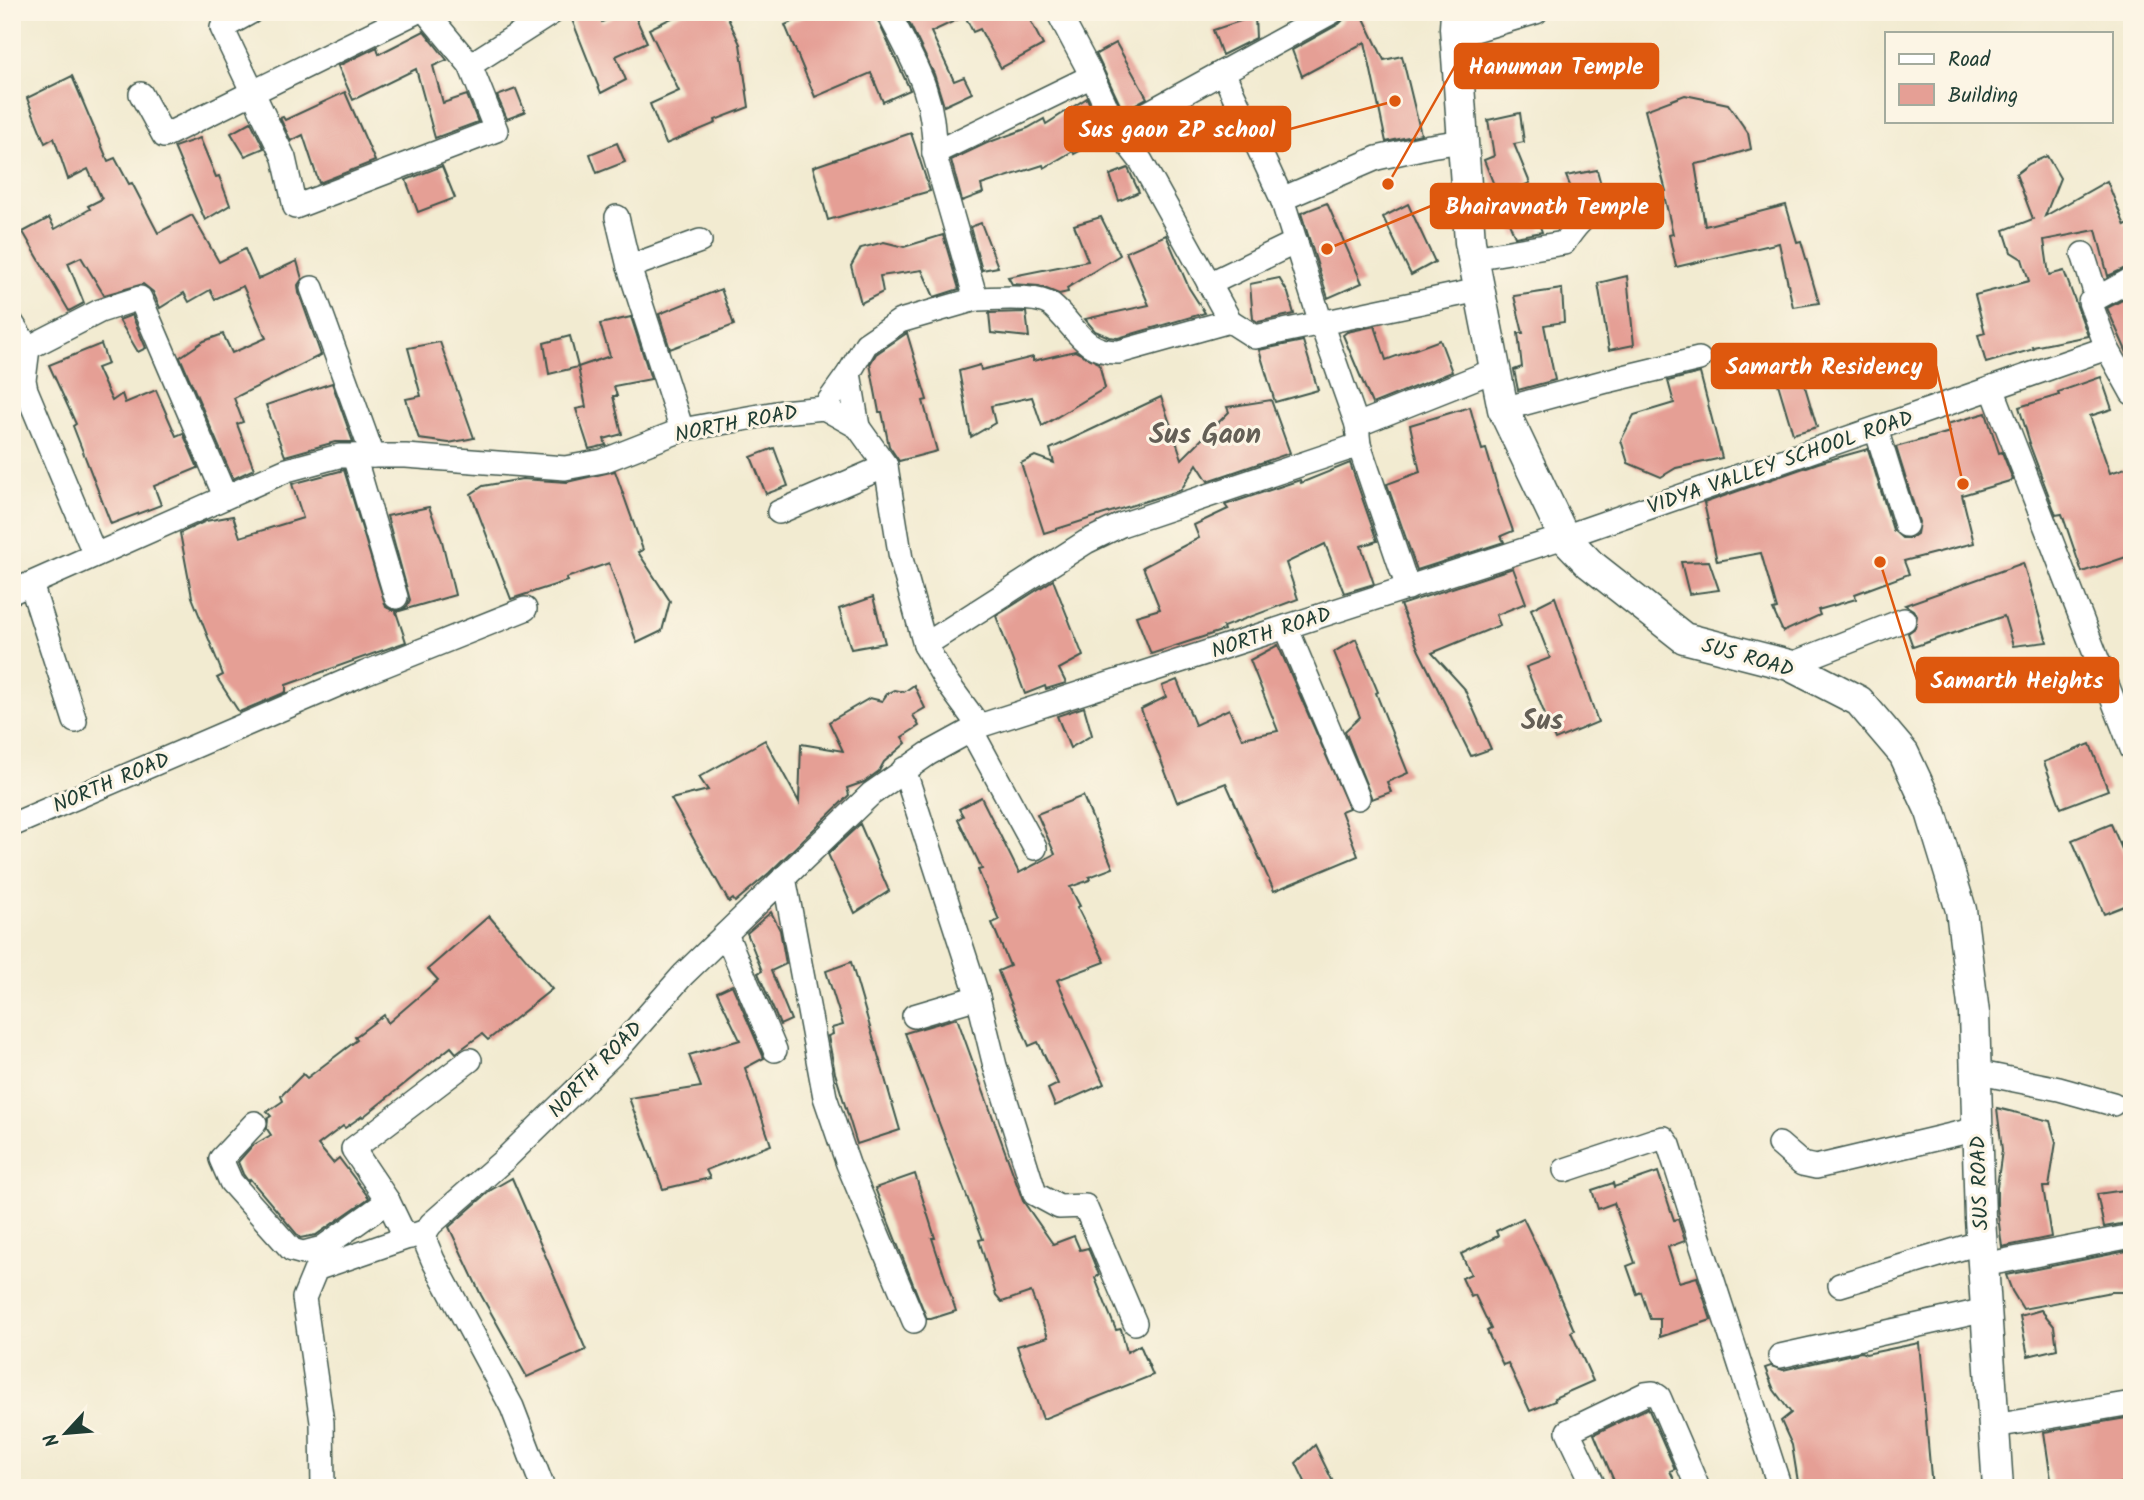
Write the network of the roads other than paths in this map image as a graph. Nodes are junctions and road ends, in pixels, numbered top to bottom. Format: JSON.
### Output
{"nodes":[{"id":1,"x":251,"y":12,"type":"edge"},
{"id":2,"x":416,"y":12,"type":"edge"},
{"id":3,"x":426,"y":12,"type":"edge"},
{"id":4,"x":553,"y":12,"type":"edge"},
{"id":5,"x":888,"y":12,"type":"edge"},
{"id":6,"x":1058,"y":12,"type":"edge"},
{"id":7,"x":1332,"y":12,"type":"edge"},
{"id":8,"x":1536,"y":12,"type":"edge"},
{"id":9,"x":1456,"y":24,"type":"edge"},
{"id":10,"x":470,"y":65,"type":"junction"},
{"id":11,"x":1223,"y":72,"type":"junction"},
{"id":12,"x":1092,"y":76,"type":"junction"},
{"id":13,"x":253,"y":92,"type":"junction"},
{"id":14,"x":141,"y":94,"type":"dead end"},
{"id":15,"x":1117,"y":130,"type":"junction"},
{"id":16,"x":1463,"y":141,"type":"junction"},
{"id":17,"x":934,"y":153,"type":"junction"},
{"id":18,"x":1282,"y":199,"type":"junction"},
{"id":19,"x":1651,"y":199,"type":"dead end"},
{"id":20,"x":617,"y":217,"type":"dead end"},
{"id":21,"x":700,"y":241,"type":"dead end"},
{"id":22,"x":1296,"y":242,"type":"junction"},
{"id":23,"x":2083,"y":254,"type":"dead end"},
{"id":24,"x":1473,"y":258,"type":"junction"},
{"id":25,"x":629,"y":267,"type":"junction"},
{"id":26,"x":2132,"y":279,"type":"edge"},
{"id":27,"x":1209,"y":284,"type":"junction"},
{"id":28,"x":312,"y":288,"type":"dead end"},
{"id":29,"x":1479,"y":290,"type":"junction"},
{"id":30,"x":976,"y":299,"type":"junction"},
{"id":31,"x":2097,"y":299,"type":"junction"},
{"id":32,"x":1230,"y":321,"type":"junction"},
{"id":33,"x":12,"y":323,"type":"edge"},
{"id":34,"x":1321,"y":323,"type":"junction"},
{"id":35,"x":28,"y":348,"type":"junction"},
{"id":36,"x":2107,"y":348,"type":"junction"},
{"id":37,"x":1699,"y":359,"type":"dead end"},
{"id":38,"x":1495,"y":370,"type":"junction"},
{"id":39,"x":849,"y":373,"type":"junction"},
{"id":40,"x":1992,"y":388,"type":"junction"},
{"id":41,"x":2132,"y":393,"type":"edge"},
{"id":42,"x":824,"y":408,"type":"junction"},
{"id":43,"x":1503,"y":410,"type":"junction"},
{"id":44,"x":858,"y":427,"type":"junction"},
{"id":45,"x":1876,"y":429,"type":"junction"},
{"id":46,"x":682,"y":430,"type":"junction"},
{"id":47,"x":1358,"y":435,"type":"junction"},
{"id":48,"x":363,"y":456,"type":"junction"},
{"id":49,"x":886,"y":466,"type":"junction"},
{"id":50,"x":225,"y":496,"type":"junction"},
{"id":51,"x":779,"y":512,"type":"dead end"},
{"id":52,"x":1906,"y":525,"type":"dead end"},
{"id":53,"x":1564,"y":537,"type":"junction"},
{"id":54,"x":95,"y":555,"type":"junction"},
{"id":55,"x":21,"y":588,"type":"edge"},
{"id":56,"x":1408,"y":588,"type":"junction"},
{"id":57,"x":396,"y":597,"type":"dead end"},
{"id":58,"x":525,"y":609,"type":"dead end"},
{"id":59,"x":1904,"y":620,"type":"dead end"},
{"id":60,"x":1286,"y":627,"type":"junction"},
{"id":61,"x":925,"y":645,"type":"junction"},
{"id":62,"x":1789,"y":665,"type":"junction"},
{"id":63,"x":75,"y":721,"type":"dead end"},
{"id":64,"x":975,"y":728,"type":"junction"},
{"id":65,"x":2132,"y":749,"type":"edge"},
{"id":66,"x":904,"y":769,"type":"junction"},
{"id":67,"x":1358,"y":798,"type":"dead end"},
{"id":68,"x":12,"y":825,"type":"edge"},
{"id":69,"x":1035,"y":848,"type":"dead end"},
{"id":70,"x":784,"y":877,"type":"junction"},
{"id":71,"x":726,"y":934,"type":"junction"},
{"id":72,"x":978,"y":997,"type":"junction"},
{"id":73,"x":914,"y":1016,"type":"dead end"},
{"id":74,"x":775,"y":1050,"type":"dead end"},
{"id":75,"x":470,"y":1060,"type":"dead end"},
{"id":76,"x":1975,"y":1072,"type":"junction"},
{"id":77,"x":2113,"y":1104,"type":"dead end"},
{"id":78,"x":255,"y":1123,"type":"dead end"},
{"id":79,"x":1977,"y":1129,"type":"junction"},
{"id":80,"x":1779,"y":1144,"type":"dead end"},
{"id":81,"x":1565,"y":1170,"type":"dead end"},
{"id":82,"x":388,"y":1201,"type":"junction"},
{"id":83,"x":418,"y":1234,"type":"junction"},
{"id":84,"x":2132,"y":1236,"type":"edge"},
{"id":85,"x":1982,"y":1253,"type":"junction"},
{"id":86,"x":1840,"y":1285,"type":"dead end"},
{"id":87,"x":1986,"y":1310,"type":"junction"},
{"id":88,"x":914,"y":1321,"type":"dead end"},
{"id":89,"x":1135,"y":1323,"type":"dead end"},
{"id":90,"x":1780,"y":1356,"type":"dead end"},
{"id":91,"x":2132,"y":1403,"type":"edge"},
{"id":92,"x":1993,"y":1426,"type":"junction"},
{"id":93,"x":323,"y":1488,"type":"edge"},
{"id":94,"x":543,"y":1488,"type":"edge"},
{"id":95,"x":1595,"y":1488,"type":"edge"},
{"id":96,"x":1698,"y":1488,"type":"edge"},
{"id":97,"x":1780,"y":1488,"type":"edge"},
{"id":98,"x":1998,"y":1488,"type":"edge"}],
"edges":[{"from":1,"to":13,"type":"street"},
{"from":2,"to":13,"type":"street"},
{"from":3,"to":10,"type":"street"},
{"from":4,"to":10,"type":"street"},
{"from":5,"to":17,"type":"street"},
{"from":6,"to":12,"type":"street"},
{"from":7,"to":11,"type":"street"},
{"from":8,"to":9,"type":"street"},
{"from":9,"to":16,"type":"main road","name":"SUS ROAD"},
{"from":10,"to":13,"type":"street"},
{"from":11,"to":15,"type":"street"},
{"from":11,"to":18,"type":"street"},
{"from":12,"to":15,"type":"street"},
{"from":12,"to":17,"type":"street"},
{"from":13,"to":14,"type":"street"},
{"from":15,"to":27,"type":"street"},
{"from":16,"to":18,"type":"street"},
{"from":16,"to":24,"type":"main road","name":"SUS ROAD"},
{"from":17,"to":30,"type":"street"},
{"from":18,"to":22,"type":"street"},
{"from":19,"to":24,"type":"street"},
{"from":20,"to":25,"type":"street"},
{"from":21,"to":25,"type":"street"},
{"from":22,"to":27,"type":"street"},
{"from":22,"to":34,"type":"street"},
{"from":23,"to":31,"type":"street"},
{"from":24,"to":29,"type":"main road","name":"SUS ROAD"},
{"from":25,"to":46,"type":"street"},
{"from":26,"to":31,"type":"street"},
{"from":27,"to":32,"type":"street"},
{"from":28,"to":48,"type":"street"},
{"from":29,"to":34,"type":"street"},
{"from":29,"to":38,"type":"main road","name":"SUS ROAD"},
{"from":30,"to":32,"type":"street"},
{"from":30,"to":39,"type":"street"},
{"from":31,"to":36,"type":"street"},
{"from":32,"to":34,"type":"street"},
{"from":33,"to":35,"type":"street"},
{"from":34,"to":47,"type":"street"},
{"from":35,"to":50,"type":"street"},
{"from":35,"to":54,"type":"street"},
{"from":36,"to":40,"type":"street","name":"VIDYA VALLEY SCHOOL ROAD"},
{"from":36,"to":41,"type":"street"},
{"from":37,"to":43,"type":"street"},
{"from":38,"to":43,"type":"main road","name":"SUS ROAD"},
{"from":38,"to":47,"type":"street"},
{"from":39,"to":42,"type":"street"},
{"from":39,"to":44,"type":"street"},
{"from":40,"to":45,"type":"street","name":"VIDYA VALLEY SCHOOL ROAD"},
{"from":40,"to":65,"type":"street"},
{"from":42,"to":44,"type":"street","name":"NORTH ROAD"},
{"from":42,"to":46,"type":"street","name":"NORTH ROAD"},
{"from":43,"to":53,"type":"main road","name":"SUS ROAD"},
{"from":44,"to":49,"type":"street","name":"NORTH ROAD"},
{"from":45,"to":52,"type":"street"},
{"from":45,"to":53,"type":"street","name":"VIDYA VALLEY SCHOOL ROAD"},
{"from":46,"to":48,"type":"street","name":"NORTH ROAD"},
{"from":47,"to":56,"type":"street"},
{"from":47,"to":61,"type":"street"},
{"from":48,"to":50,"type":"street","name":"NORTH ROAD"},
{"from":48,"to":57,"type":"street"},
{"from":49,"to":51,"type":"street"},
{"from":49,"to":61,"type":"street","name":"NORTH ROAD"},
{"from":50,"to":54,"type":"street","name":"NORTH ROAD"},
{"from":53,"to":56,"type":"street","name":"NORTH ROAD"},
{"from":53,"to":62,"type":"main road","name":"SUS ROAD"},
{"from":54,"to":55,"type":"street","name":"NORTH ROAD"},
{"from":55,"to":63,"type":"street"},
{"from":56,"to":60,"type":"street","name":"NORTH ROAD"},
{"from":58,"to":68,"type":"street","name":"NORTH ROAD"},
{"from":59,"to":62,"type":"street"},
{"from":60,"to":64,"type":"street","name":"NORTH ROAD"},
{"from":60,"to":67,"type":"street"},
{"from":61,"to":64,"type":"street","name":"NORTH ROAD"},
{"from":62,"to":76,"type":"main road","name":"SUS ROAD"},
{"from":64,"to":66,"type":"street","name":"NORTH ROAD"},
{"from":64,"to":69,"type":"street"},
{"from":66,"to":70,"type":"street","name":"NORTH ROAD"},
{"from":66,"to":72,"type":"street"},
{"from":70,"to":71,"type":"street","name":"NORTH ROAD"},
{"from":70,"to":88,"type":"street"},
{"from":71,"to":74,"type":"street"},
{"from":71,"to":83,"type":"street","name":"NORTH ROAD"},
{"from":72,"to":73,"type":"street"},
{"from":72,"to":89,"type":"street"},
{"from":75,"to":82,"type":"street"},
{"from":76,"to":77,"type":"street"},
{"from":76,"to":79,"type":"main road","name":"SUS ROAD"},
{"from":78,"to":82,"type":"street"},
{"from":79,"to":80,"type":"street"},
{"from":79,"to":85,"type":"main road","name":"SUS ROAD"},
{"from":81,"to":97,"type":"street"},
{"from":82,"to":83,"type":"street"},
{"from":83,"to":93,"type":"street"},
{"from":83,"to":94,"type":"street"},
{"from":84,"to":85,"type":"street"},
{"from":85,"to":86,"type":"street"},
{"from":85,"to":87,"type":"main road","name":"SUS ROAD"},
{"from":87,"to":90,"type":"street"},
{"from":87,"to":92,"type":"main road","name":"SUS ROAD"},
{"from":91,"to":92,"type":"street"},
{"from":92,"to":98,"type":"main road","name":"SUS ROAD"},
{"from":95,"to":96,"type":"street"}]}
